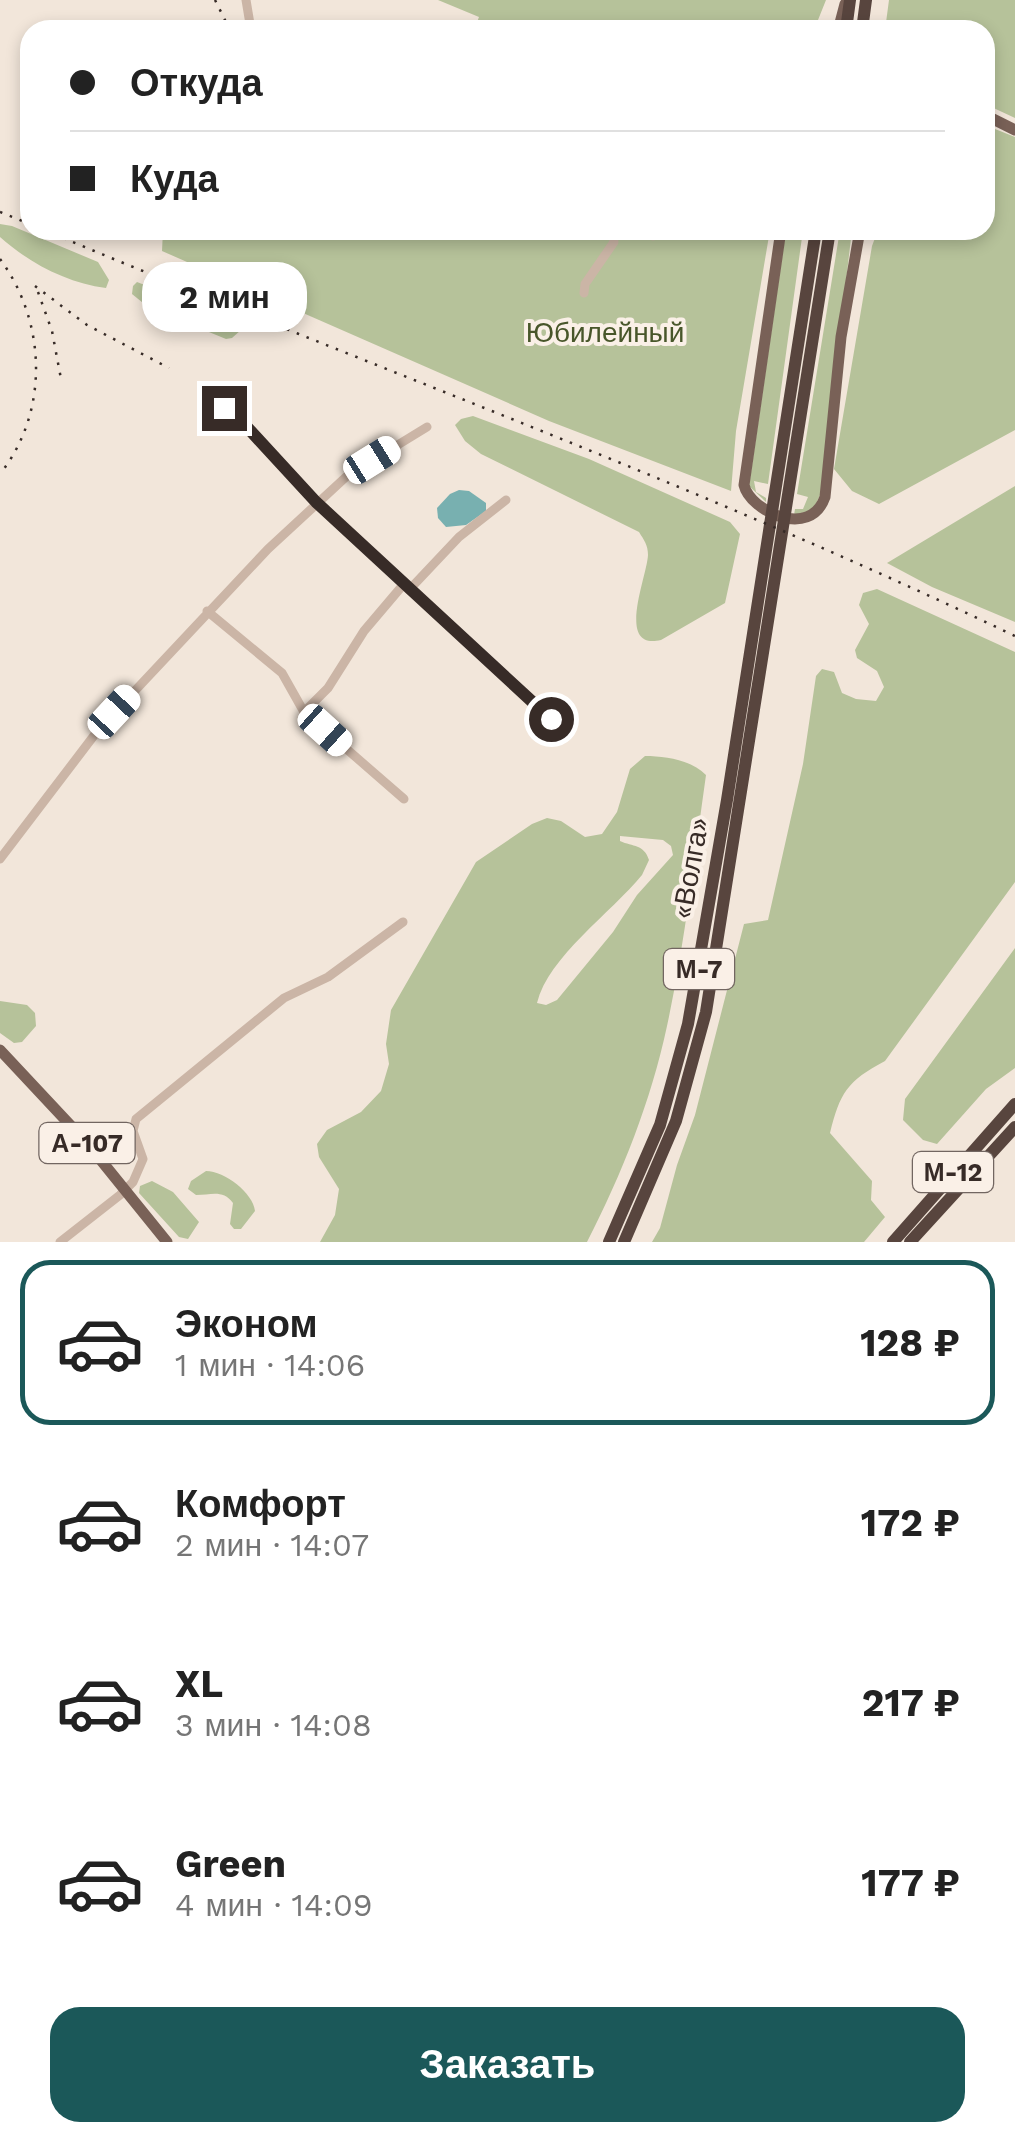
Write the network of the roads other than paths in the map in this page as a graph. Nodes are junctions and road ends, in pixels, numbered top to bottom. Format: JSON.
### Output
{"nodes":[{"id":1,"x":614,"y":240,"type":"edge"},
{"id":2,"x":780,"y":240,"type":"edge"},
{"id":3,"x":814,"y":240,"type":"edge"},
{"id":4,"x":828,"y":240,"type":"edge"},
{"id":5,"x":858,"y":240,"type":"edge"},
{"id":6,"x":584,"y":293,"type":"dead end"},
{"id":7,"x":224,"y":408,"type":"dead end"},
{"id":8,"x":427,"y":427,"type":"dead end"},
{"id":9,"x":506,"y":500,"type":"dead end"},
{"id":10,"x":316,"y":502,"type":"junction"},
{"id":11,"x":406,"y":587,"type":"junction"},
{"id":12,"x":208,"y":611,"type":"junction"},
{"id":13,"x":304,"y":712,"type":"junction"},
{"id":14,"x":551,"y":719,"type":"dead end"},
{"id":15,"x":404,"y":799,"type":"dead end"},
{"id":16,"x":0,"y":859,"type":"edge"},
{"id":17,"x":403,"y":922,"type":"dead end"},
{"id":18,"x":0,"y":1050,"type":"edge"},
{"id":19,"x":1015,"y":1104,"type":"edge"},
{"id":20,"x":1015,"y":1127,"type":"edge"},
{"id":21,"x":125,"y":1191,"type":"junction"},
{"id":22,"x":60,"y":1242,"type":"edge"},
{"id":23,"x":167,"y":1242,"type":"edge"},
{"id":24,"x":609,"y":1242,"type":"edge"},
{"id":25,"x":624,"y":1242,"type":"edge"},
{"id":26,"x":893,"y":1242,"type":"edge"},
{"id":27,"x":910,"y":1242,"type":"edge"}],
"edges":[{"from":1,"to":6,"type":"street"},
{"from":2,"to":5,"type":"main road"},
{"from":3,"to":24,"type":"highway","name":"«Волга»","number":"М-7"},
{"from":4,"to":25,"type":"highway","name":"«Волга»","number":"М-7"},
{"from":7,"to":10,"type":"street"},
{"from":8,"to":10,"type":"street"},
{"from":9,"to":11,"type":"street"},
{"from":10,"to":11,"type":"street"},
{"from":10,"to":12,"type":"street"},
{"from":11,"to":13,"type":"street"},
{"from":11,"to":14,"type":"street"},
{"from":12,"to":13,"type":"street"},
{"from":12,"to":16,"type":"street"},
{"from":13,"to":15,"type":"street"},
{"from":17,"to":21,"type":"street"},
{"from":18,"to":21,"type":"main road","number":"А-107"},
{"from":19,"to":26,"type":"highway","number":"М-12"},
{"from":20,"to":27,"type":"highway","number":"М-12"},
{"from":21,"to":22,"type":"street"},
{"from":21,"to":23,"type":"main road","number":"А-107"}]}
